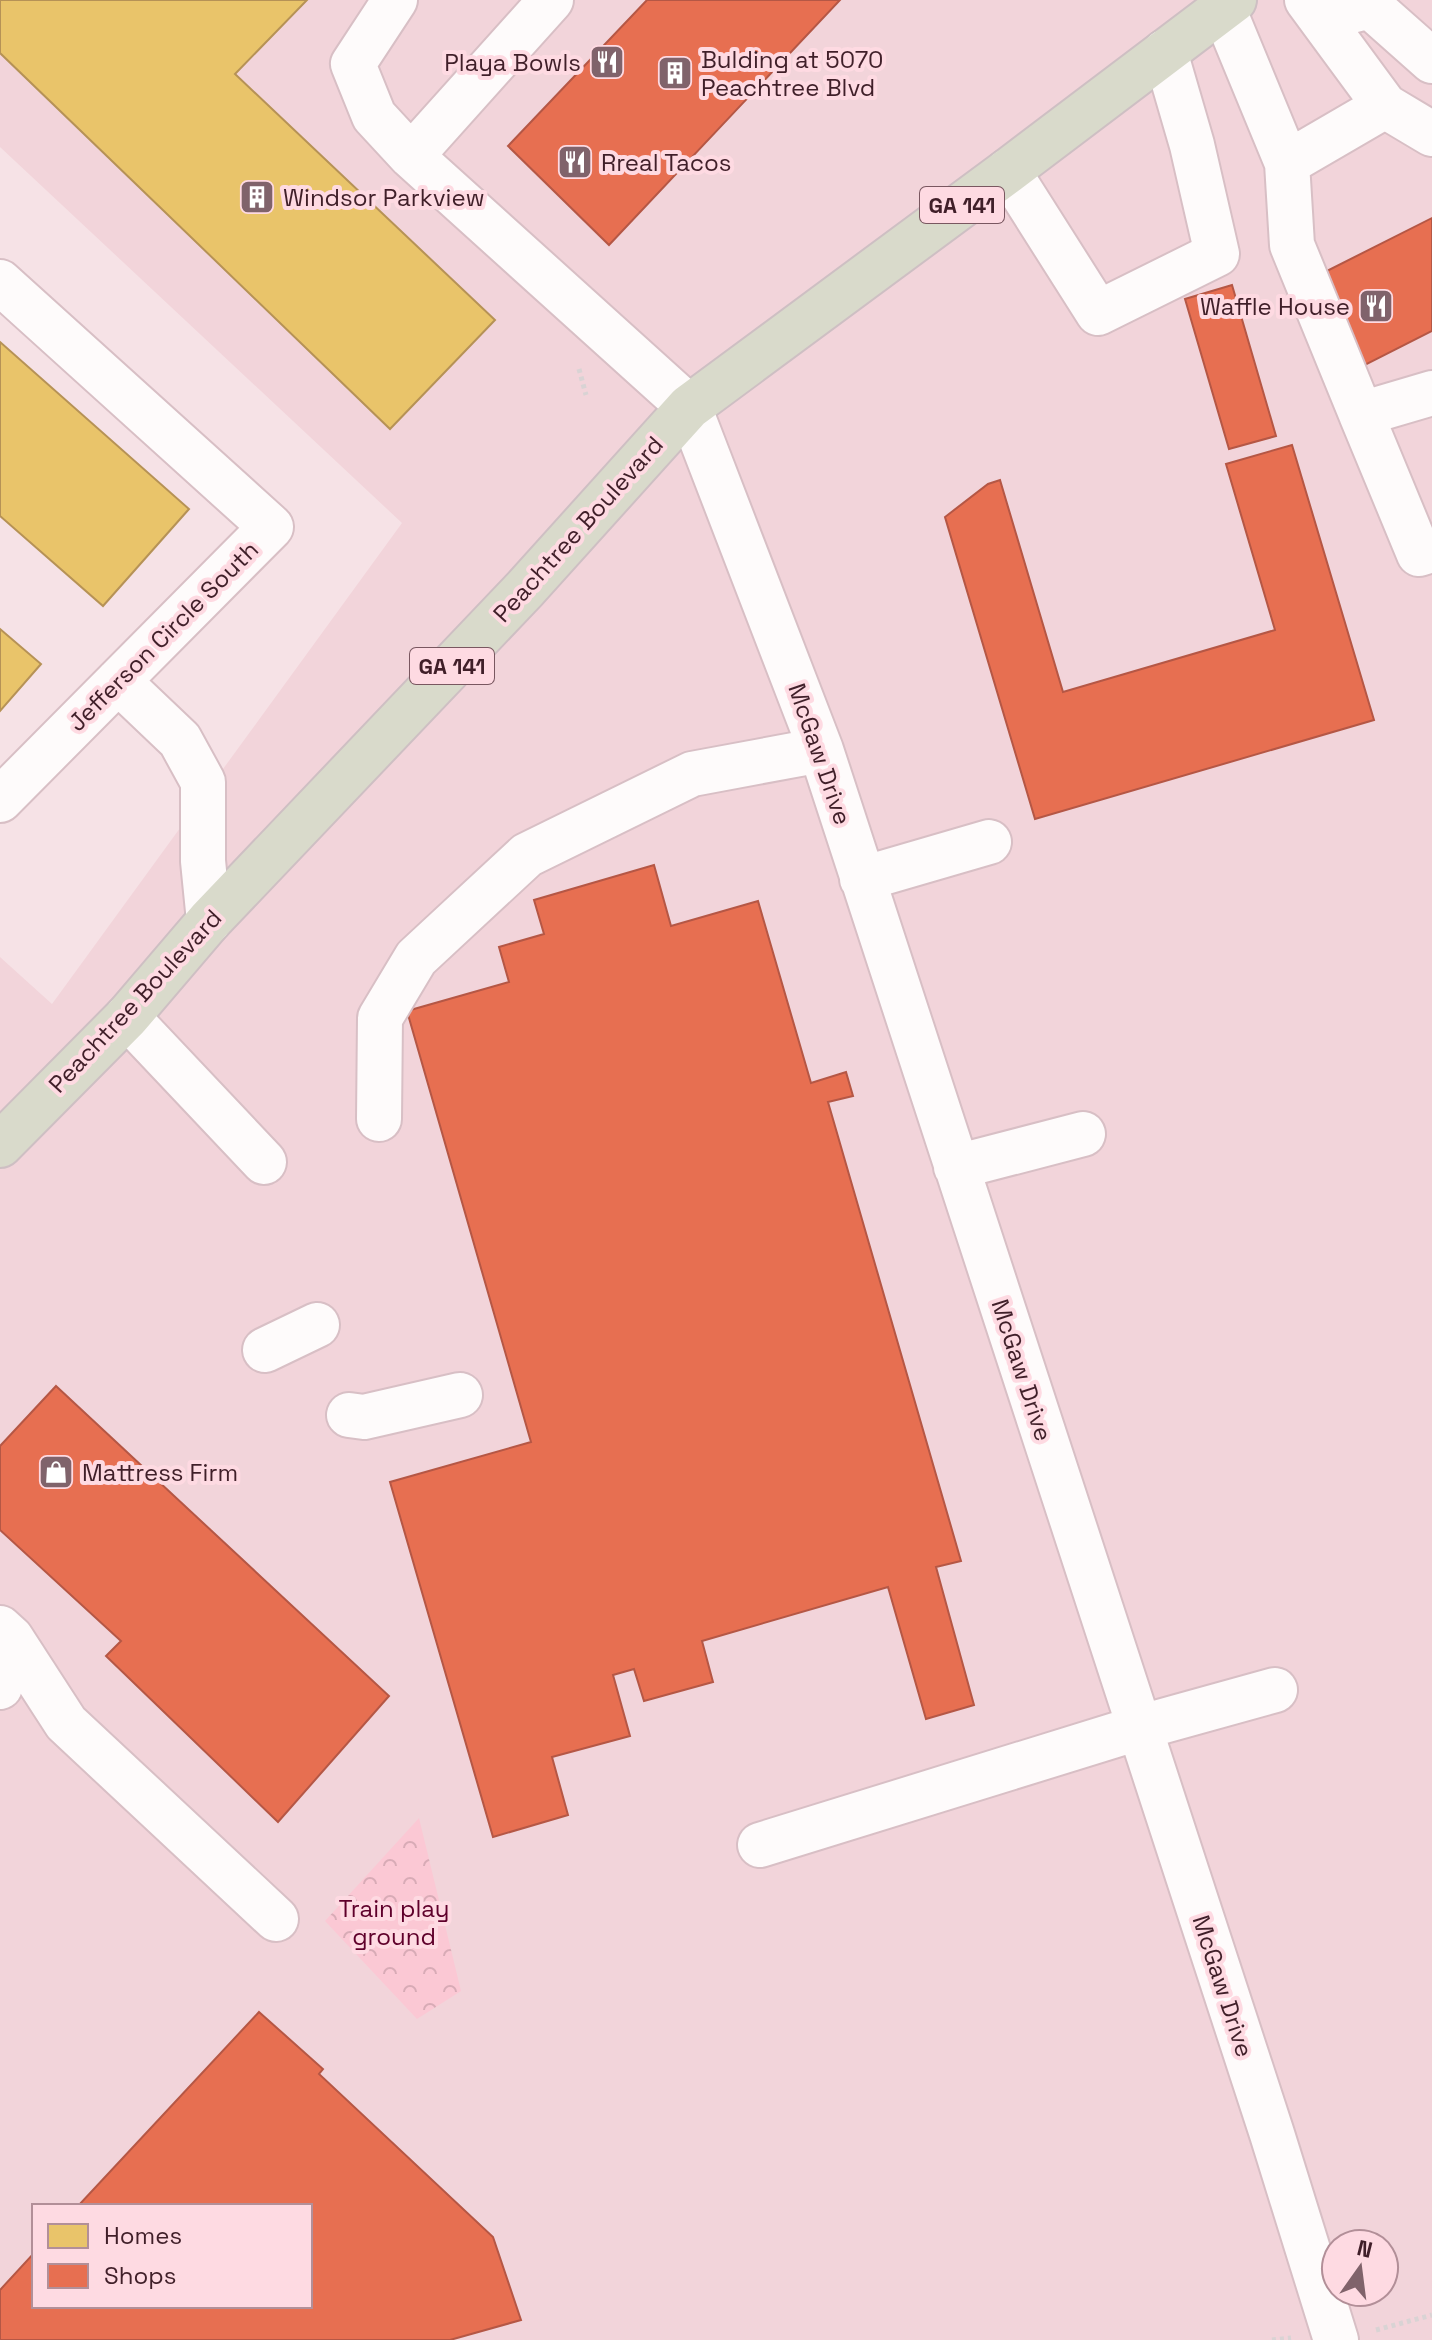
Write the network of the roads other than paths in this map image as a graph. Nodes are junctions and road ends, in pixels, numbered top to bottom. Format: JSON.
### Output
{"nodes":[{"id":1,"x":395,"y":0,"type":"edge"},
{"id":2,"x":551,"y":0,"type":"edge"},
{"id":3,"x":1229,"y":4,"type":"edge"},
{"id":4,"x":1314,"y":9,"type":"edge"},
{"id":5,"x":1165,"y":52,"type":"junction"},
{"id":6,"x":1432,"y":61,"type":"edge"},
{"id":7,"x":1385,"y":106,"type":"junction"},
{"id":8,"x":1432,"y":134,"type":"edge"},
{"id":9,"x":411,"y":156,"type":"junction"},
{"id":10,"x":1287,"y":163,"type":"junction"},
{"id":11,"x":1008,"y":171,"type":"junction"},
{"id":12,"x":0,"y":282,"type":"edge"},
{"id":13,"x":1432,"y":393,"type":"edge"},
{"id":14,"x":689,"y":407,"type":"junction"},
{"id":15,"x":1361,"y":414,"type":"junction"},
{"id":16,"x":1432,"y":550,"type":"edge"},
{"id":17,"x":118,"y":681,"type":"junction"},
{"id":18,"x":821,"y":750,"type":"junction"},
{"id":19,"x":0,"y":800,"type":"edge"},
{"id":20,"x":989,"y":842,"type":"dead end"},
{"id":21,"x":862,"y":879,"type":"junction"},
{"id":22,"x":209,"y":921,"type":"junction"},
{"id":23,"x":127,"y":1017,"type":"junction"},
{"id":24,"x":379,"y":1119,"type":"dead end"},
{"id":25,"x":1083,"y":1134,"type":"dead end"},
{"id":26,"x":0,"y":1145,"type":"edge"},
{"id":27,"x":264,"y":1162,"type":"dead end"},
{"id":28,"x":956,"y":1167,"type":"junction"},
{"id":29,"x":317,"y":1325,"type":"dead end"},
{"id":30,"x":265,"y":1350,"type":"dead end"},
{"id":31,"x":460,"y":1395,"type":"dead end"},
{"id":32,"x":349,"y":1415,"type":"dead end"},
{"id":33,"x":5,"y":1633,"type":"edge"},
{"id":34,"x":0,"y":1687,"type":"edge"},
{"id":35,"x":1275,"y":1690,"type":"dead end"},
{"id":36,"x":1138,"y":1728,"type":"junction"},
{"id":37,"x":760,"y":1845,"type":"dead end"},
{"id":38,"x":276,"y":1919,"type":"dead end"},
{"id":39,"x":1336,"y":2340,"type":"edge"}],
"edges":[{"from":1,"to":9,"type":"street"},
{"from":2,"to":9,"type":"street"},
{"from":3,"to":5,"type":"highway","name":"Peachtree Boulevard","number":"GA 141"},
{"from":3,"to":10,"type":"street"},
{"from":4,"to":6,"type":"street"},
{"from":4,"to":7,"type":"street"},
{"from":5,"to":11,"type":"highway","name":"Peachtree Boulevard","number":"GA 141"},
{"from":5,"to":11,"type":"street"},
{"from":7,"to":8,"type":"street"},
{"from":7,"to":10,"type":"street"},
{"from":9,"to":14,"type":"street"},
{"from":10,"to":15,"type":"street"},
{"from":11,"to":14,"type":"highway","name":"Peachtree Boulevard","number":"GA 141"},
{"from":12,"to":17,"type":"street","name":"Jefferson Circle South"},
{"from":13,"to":15,"type":"street"},
{"from":14,"to":18,"type":"street","name":"McGaw Drive"},
{"from":14,"to":22,"type":"highway","name":"Peachtree Boulevard","number":"GA 141"},
{"from":15,"to":16,"type":"street"},
{"from":17,"to":19,"type":"street","name":"Jefferson Circle South"},
{"from":17,"to":22,"type":"street"},
{"from":18,"to":21,"type":"street","name":"McGaw Drive"},
{"from":18,"to":24,"type":"street"},
{"from":20,"to":21,"type":"street"},
{"from":21,"to":28,"type":"street","name":"McGaw Drive"},
{"from":22,"to":23,"type":"highway","name":"Peachtree Boulevard","number":"GA 141"},
{"from":23,"to":26,"type":"highway","name":"Peachtree Boulevard","number":"GA 141"},
{"from":23,"to":27,"type":"street"},
{"from":25,"to":28,"type":"street"},
{"from":28,"to":36,"type":"street","name":"McGaw Drive"},
{"from":29,"to":30,"type":"street"},
{"from":31,"to":32,"type":"street"},
{"from":33,"to":34,"type":"street"},
{"from":33,"to":38,"type":"street"},
{"from":35,"to":36,"type":"street"},
{"from":36,"to":37,"type":"street"},
{"from":36,"to":39,"type":"street","name":"McGaw Drive"}]}
